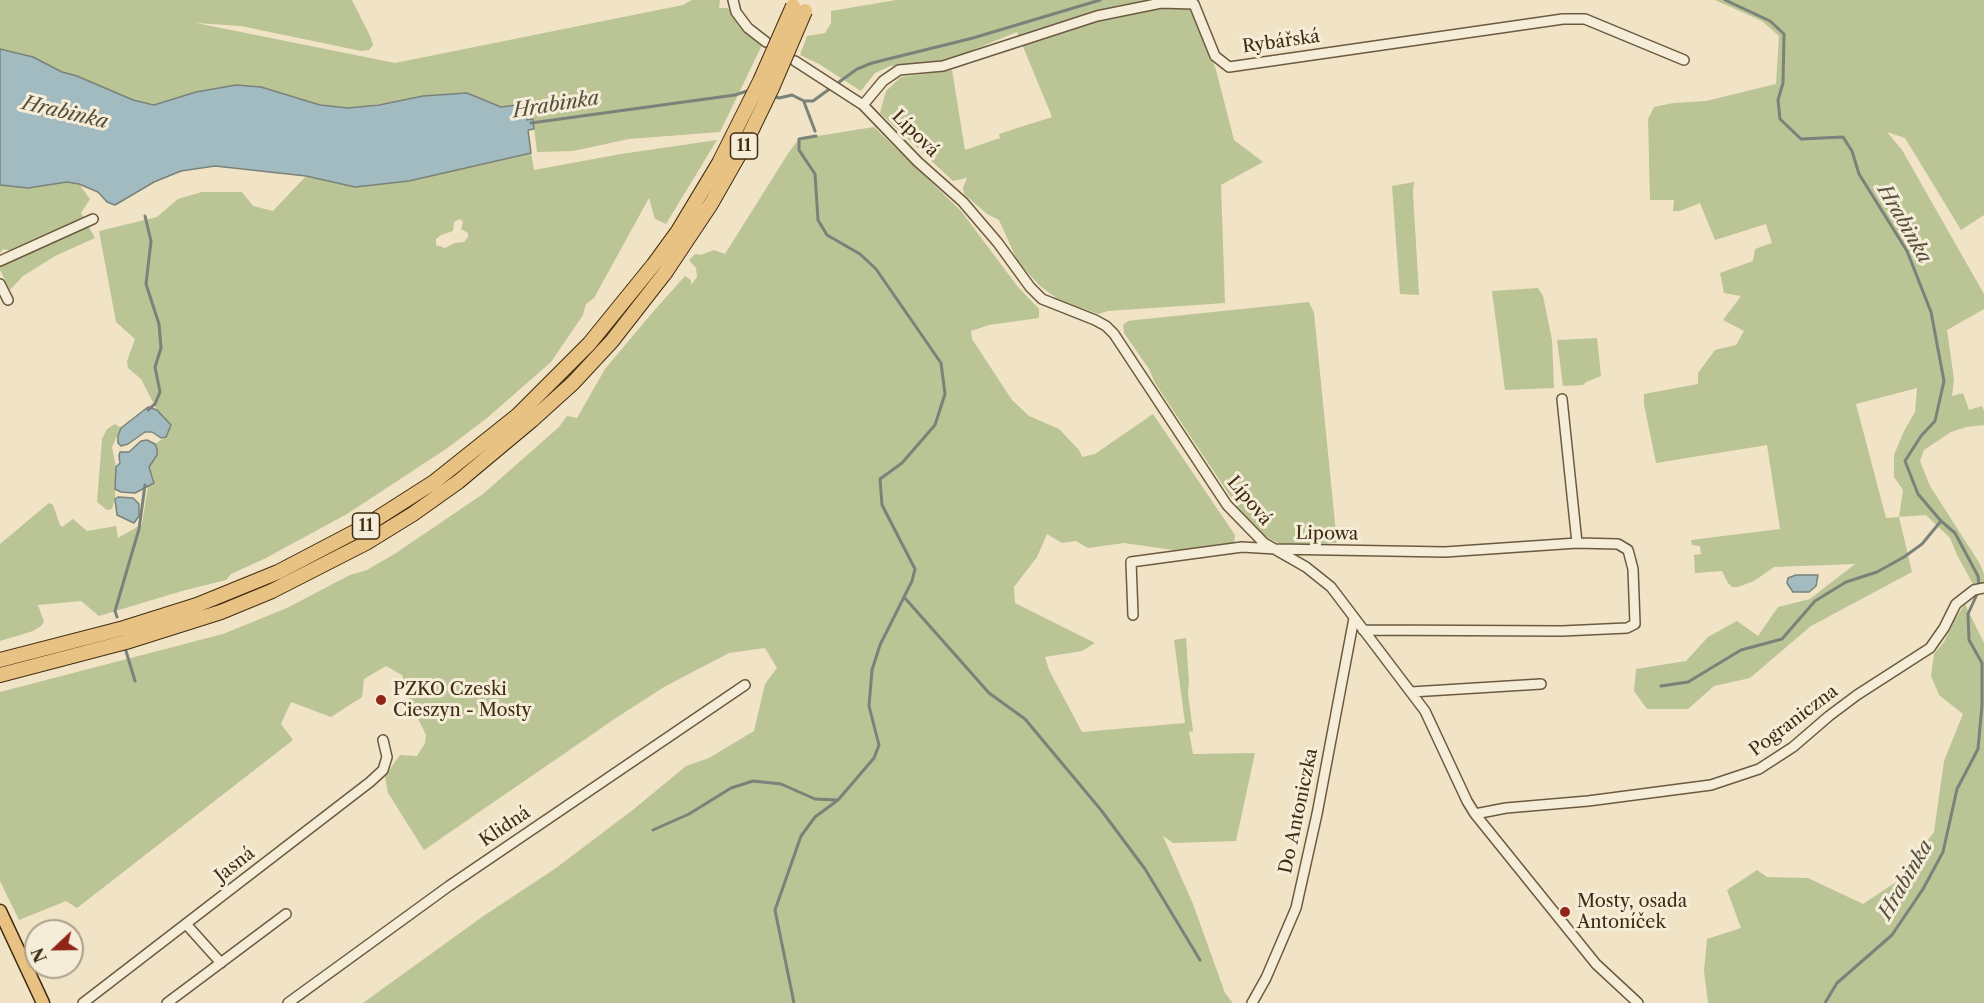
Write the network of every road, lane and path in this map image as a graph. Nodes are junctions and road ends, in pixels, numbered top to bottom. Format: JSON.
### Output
{"nodes":[{"id":1,"x":733,"y":0,"type":"edge"},
{"id":2,"x":801,"y":4,"type":"edge"},
{"id":3,"x":766,"y":42,"type":"dead end"},
{"id":4,"x":1684,"y":60,"type":"dead end"},
{"id":5,"x":795,"y":61,"type":"dead end"},
{"id":6,"x":863,"y":105,"type":"junction"},
{"id":7,"x":93,"y":219,"type":"dead end"},
{"id":8,"x":0,"y":261,"type":"edge"},
{"id":9,"x":0,"y":284,"type":"edge"},
{"id":10,"x":8,"y":300,"type":"dead end"},
{"id":11,"x":1562,"y":399,"type":"dead end"},
{"id":12,"x":1577,"y":543,"type":"junction"},
{"id":13,"x":1276,"y":549,"type":"junction"},
{"id":14,"x":1984,"y":588,"type":"edge"},
{"id":15,"x":1133,"y":615,"type":"dead end"},
{"id":16,"x":1354,"y":618,"type":"junction"},
{"id":17,"x":1364,"y":630,"type":"junction"},
{"id":18,"x":0,"y":660,"type":"edge"},
{"id":19,"x":0,"y":675,"type":"edge"},
{"id":20,"x":1541,"y":684,"type":"dead end"},
{"id":21,"x":745,"y":685,"type":"dead end"},
{"id":22,"x":1411,"y":692,"type":"junction"},
{"id":23,"x":383,"y":740,"type":"dead end"},
{"id":24,"x":1475,"y":814,"type":"junction"},
{"id":25,"x":0,"y":911,"type":"edge"},
{"id":26,"x":286,"y":914,"type":"dead end"},
{"id":27,"x":186,"y":924,"type":"junction"},
{"id":28,"x":220,"y":963,"type":"junction"},
{"id":29,"x":43,"y":1003,"type":"edge"},
{"id":30,"x":83,"y":1003,"type":"edge"},
{"id":31,"x":167,"y":1003,"type":"edge"},
{"id":32,"x":288,"y":1003,"type":"edge"},
{"id":33,"x":1252,"y":1003,"type":"edge"},
{"id":34,"x":1638,"y":1003,"type":"edge"}],
"edges":[{"from":1,"to":3,"type":"street"},
{"from":2,"to":18,"type":"highway","number":"11","bridge":true},
{"from":2,"to":19,"type":"highway","number":"11","bridge":true},
{"from":4,"to":6,"type":"street","name":"Rybářská"},
{"from":5,"to":6,"type":"street","name":"Lípová"},
{"from":6,"to":13,"type":"street","name":"Lípová"},
{"from":7,"to":8,"type":"street"},
{"from":9,"to":10,"type":"street"},
{"from":11,"to":12,"type":"street"},
{"from":12,"to":13,"type":"street","name":"Lipowa"},
{"from":12,"to":17,"type":"street","name":"Lipowa"},
{"from":13,"to":15,"type":"street","name":"Lipowa"},
{"from":13,"to":16,"type":"street","name":"Lípová"},
{"from":14,"to":24,"type":"street","name":"Pograniczna"},
{"from":16,"to":17,"type":"street","name":"Lípová"},
{"from":16,"to":33,"type":"street","name":"Do Antoniczka"},
{"from":17,"to":22,"type":"street","name":"Lípová"},
{"from":20,"to":22,"type":"street"},
{"from":21,"to":32,"type":"street","name":"Klidná"},
{"from":22,"to":24,"type":"street","name":"Lípová"},
{"from":23,"to":27,"type":"street","name":"Jasná"},
{"from":24,"to":34,"type":"street","name":"Lípová"},
{"from":25,"to":29,"type":"main road"},
{"from":26,"to":28,"type":"street"},
{"from":27,"to":28,"type":"street"},
{"from":27,"to":30,"type":"street","name":"Jasná"},
{"from":28,"to":31,"type":"street"}]}
